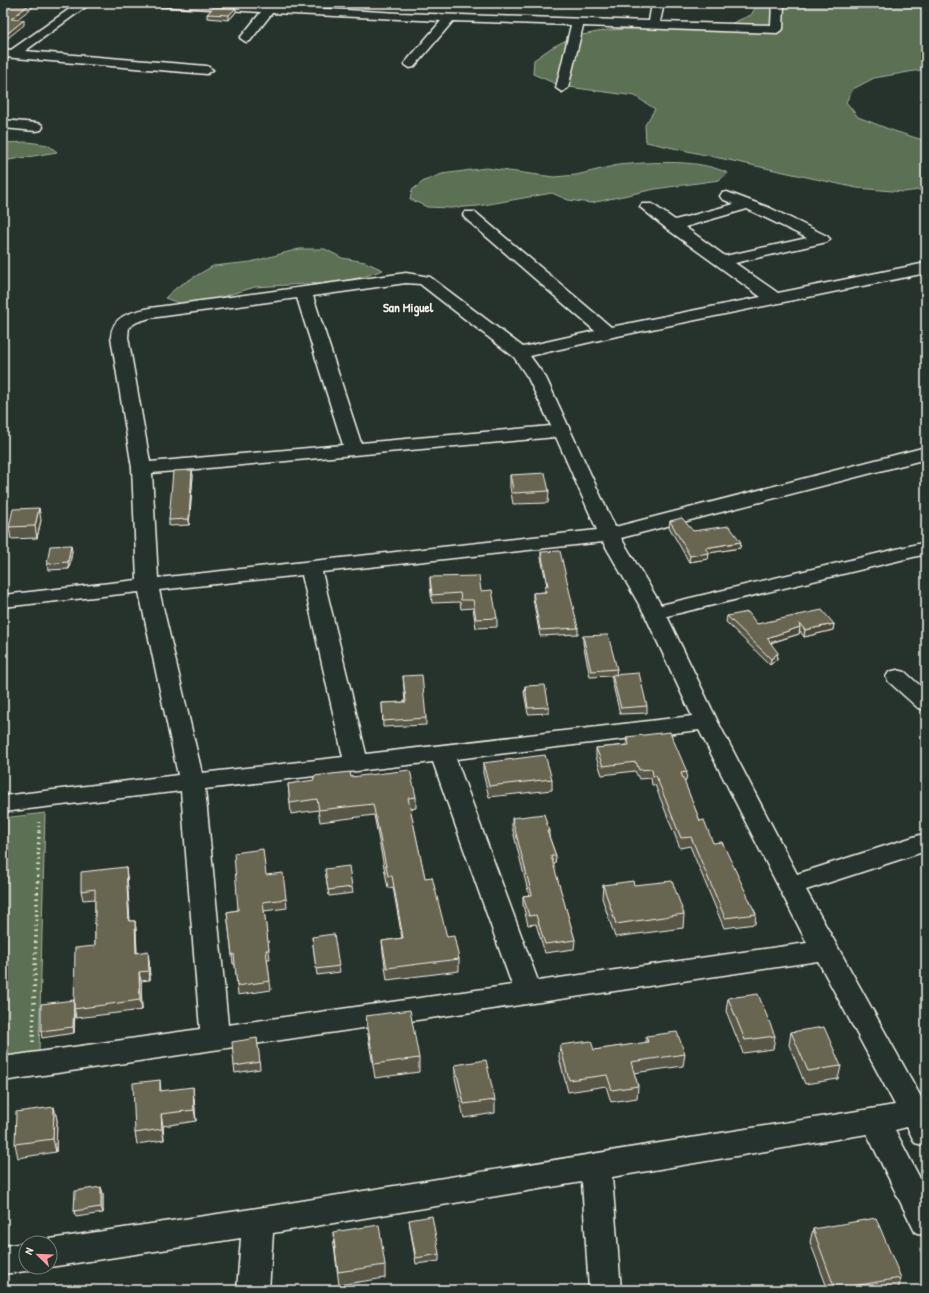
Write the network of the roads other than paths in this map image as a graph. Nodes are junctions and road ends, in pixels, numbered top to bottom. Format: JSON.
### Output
{"nodes":[{"id":1,"x":85,"y":3,"type":"edge"},
{"id":2,"x":158,"y":3,"type":"edge"},
{"id":3,"x":404,"y":3,"type":"edge"},
{"id":4,"x":658,"y":3,"type":"edge"},
{"id":5,"x":778,"y":3,"type":"edge"},
{"id":6,"x":272,"y":6,"type":"edge"},
{"id":7,"x":525,"y":8,"type":"dead end"},
{"id":8,"x":399,"y":16,"type":"junction"},
{"id":9,"x":450,"y":18,"type":"junction"},
{"id":10,"x":520,"y":20,"type":"junction"},
{"id":11,"x":578,"y":21,"type":"junction"},
{"id":12,"x":654,"y":25,"type":"junction"},
{"id":13,"x":246,"y":38,"type":"dead end"},
{"id":14,"x":8,"y":54,"type":"edge"},
{"id":15,"x":410,"y":64,"type":"dead end"},
{"id":16,"x":207,"y":70,"type":"dead end"},
{"id":17,"x":562,"y":88,"type":"dead end"},
{"id":18,"x":3,"y":124,"type":"edge"},
{"id":19,"x":36,"y":127,"type":"dead end"},
{"id":20,"x":727,"y":196,"type":"dead end"},
{"id":21,"x":746,"y":205,"type":"junction"},
{"id":22,"x":647,"y":207,"type":"dead end"},
{"id":23,"x":470,"y":215,"type":"dead end"},
{"id":24,"x":672,"y":226,"type":"junction"},
{"id":25,"x":721,"y":261,"type":"junction"},
{"id":26,"x":926,"y":268,"type":"edge"},
{"id":27,"x":304,"y":293,"type":"junction"},
{"id":28,"x":775,"y":299,"type":"junction"},
{"id":29,"x":608,"y":333,"type":"junction"},
{"id":30,"x":520,"y":354,"type":"junction"},
{"id":31,"x":562,"y":431,"type":"junction"},
{"id":32,"x":354,"y":450,"type":"junction"},
{"id":33,"x":924,"y":458,"type":"edge"},
{"id":34,"x":142,"y":468,"type":"junction"},
{"id":35,"x":609,"y":535,"type":"junction"},
{"id":36,"x":926,"y":548,"type":"edge"},
{"id":37,"x":310,"y":568,"type":"junction"},
{"id":38,"x":148,"y":586,"type":"junction"},
{"id":39,"x":3,"y":602,"type":"edge"},
{"id":40,"x":655,"y":613,"type":"junction"},
{"id":41,"x":897,"y":677,"type":"dead end"},
{"id":42,"x":926,"y":703,"type":"edge"},
{"id":43,"x":706,"y":722,"type":"junction"},
{"id":44,"x":442,"y":753,"type":"junction"},
{"id":45,"x":356,"y":763,"type":"junction"},
{"id":46,"x":192,"y":782,"type":"junction"},
{"id":47,"x":3,"y":804,"type":"edge"},
{"id":48,"x":926,"y":842,"type":"edge"},
{"id":49,"x":790,"y":886,"type":"junction"},
{"id":50,"x":826,"y":950,"type":"junction"},
{"id":51,"x":529,"y":993,"type":"junction"},
{"id":52,"x":215,"y":1038,"type":"junction"},
{"id":53,"x":3,"y":1069,"type":"edge"},
{"id":54,"x":876,"y":1120,"type":"junction"},
{"id":55,"x":921,"y":1124,"type":"edge"},
{"id":56,"x":596,"y":1166,"type":"junction"},
{"id":57,"x":258,"y":1222,"type":"junction"},
{"id":58,"x":926,"y":1222,"type":"edge"},
{"id":59,"x":58,"y":1252,"type":"edge"},
{"id":60,"x":18,"y":1258,"type":"edge"},
{"id":61,"x":3,"y":1260,"type":"edge"},
{"id":62,"x":253,"y":1290,"type":"edge"},
{"id":63,"x":605,"y":1290,"type":"edge"}],
"edges":[{"from":1,"to":14,"type":"street"},
{"from":2,"to":6,"type":"street"},
{"from":3,"to":8,"type":"street"},
{"from":4,"to":12,"type":"street"},
{"from":5,"to":12,"type":"street"},
{"from":6,"to":8,"type":"street"},
{"from":6,"to":13,"type":"street"},
{"from":7,"to":10,"type":"street"},
{"from":8,"to":9,"type":"street"},
{"from":9,"to":10,"type":"street"},
{"from":9,"to":15,"type":"street"},
{"from":10,"to":11,"type":"street"},
{"from":11,"to":12,"type":"street"},
{"from":11,"to":17,"type":"street"},
{"from":14,"to":16,"type":"street"},
{"from":18,"to":19,"type":"street"},
{"from":20,"to":21,"type":"street"},
{"from":21,"to":24,"type":"street"},
{"from":21,"to":25,"type":"street"},
{"from":22,"to":24,"type":"street"},
{"from":23,"to":29,"type":"street"},
{"from":24,"to":25,"type":"street"},
{"from":25,"to":28,"type":"street"},
{"from":26,"to":28,"type":"street"},
{"from":27,"to":30,"type":"street"},
{"from":27,"to":32,"type":"street"},
{"from":27,"to":34,"type":"street"},
{"from":28,"to":29,"type":"street"},
{"from":29,"to":30,"type":"street"},
{"from":30,"to":31,"type":"street"},
{"from":31,"to":32,"type":"street"},
{"from":31,"to":35,"type":"street"},
{"from":32,"to":34,"type":"street"},
{"from":33,"to":35,"type":"street"},
{"from":34,"to":38,"type":"street"},
{"from":35,"to":37,"type":"street"},
{"from":35,"to":40,"type":"street"},
{"from":36,"to":40,"type":"street"},
{"from":37,"to":38,"type":"street"},
{"from":37,"to":45,"type":"street"},
{"from":38,"to":39,"type":"street"},
{"from":38,"to":46,"type":"street"},
{"from":40,"to":43,"type":"street"},
{"from":41,"to":42,"type":"street"},
{"from":43,"to":44,"type":"street"},
{"from":43,"to":49,"type":"street"},
{"from":44,"to":45,"type":"street"},
{"from":44,"to":51,"type":"street"},
{"from":45,"to":46,"type":"street"},
{"from":46,"to":47,"type":"street"},
{"from":46,"to":52,"type":"street"},
{"from":48,"to":49,"type":"street"},
{"from":49,"to":50,"type":"street"},
{"from":50,"to":51,"type":"street"},
{"from":50,"to":55,"type":"street"},
{"from":51,"to":52,"type":"street"},
{"from":52,"to":53,"type":"street"},
{"from":54,"to":55,"type":"street"},
{"from":54,"to":56,"type":"street"},
{"from":54,"to":58,"type":"street"},
{"from":56,"to":57,"type":"street"},
{"from":56,"to":63,"type":"street"},
{"from":57,"to":59,"type":"street"},
{"from":57,"to":62,"type":"street"},
{"from":60,"to":61,"type":"street"}]}
